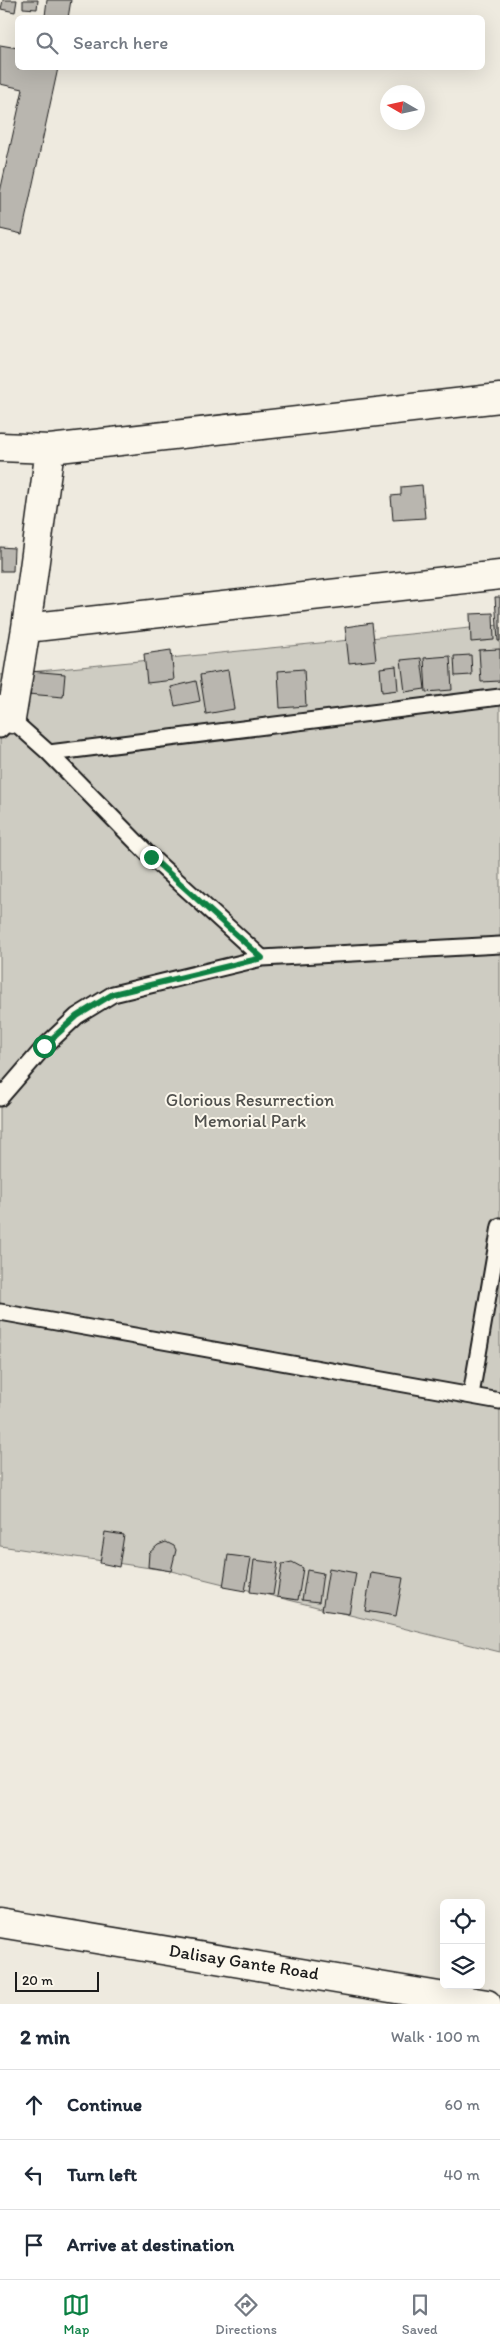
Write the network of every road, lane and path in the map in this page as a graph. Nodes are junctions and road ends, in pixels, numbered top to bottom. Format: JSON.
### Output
{"nodes":[{"id":1,"x":500,"y":398,"type":"edge"},
{"id":2,"x":0,"y":447,"type":"edge"},
{"id":3,"x":50,"y":449,"type":"junction"},
{"id":4,"x":500,"y":574,"type":"edge"},
{"id":5,"x":26,"y":628,"type":"junction"},
{"id":6,"x":500,"y":697,"type":"edge"},
{"id":7,"x":4,"y":720,"type":"edge"},
{"id":8,"x":49,"y":753,"type":"junction"},
{"id":9,"x":500,"y":945,"type":"edge"},
{"id":10,"x":262,"y":958,"type":"junction"},
{"id":11,"x":0,"y":1098,"type":"edge"},
{"id":12,"x":500,"y":1226,"type":"edge"},
{"id":13,"x":0,"y":1312,"type":"edge"},
{"id":14,"x":471,"y":1395,"type":"junction"},
{"id":15,"x":500,"y":1401,"type":"edge"},
{"id":16,"x":0,"y":1923,"type":"edge"},
{"id":17,"x":487,"y":2004,"type":"edge"}],
"edges":[{"from":1,"to":3,"type":"street"},
{"from":2,"to":3,"type":"street"},
{"from":3,"to":5,"type":"street"},
{"from":4,"to":5,"type":"street"},
{"from":5,"to":7,"type":"street"},
{"from":6,"to":8,"type":"lane"},
{"from":7,"to":8,"type":"lane"},
{"from":8,"to":10,"type":"lane"},
{"from":9,"to":10,"type":"lane"},
{"from":10,"to":11,"type":"lane"},
{"from":12,"to":14,"type":"lane"},
{"from":13,"to":14,"type":"lane"},
{"from":14,"to":15,"type":"lane"},
{"from":16,"to":17,"type":"street","name":"Dalisay Gante Road"}]}
